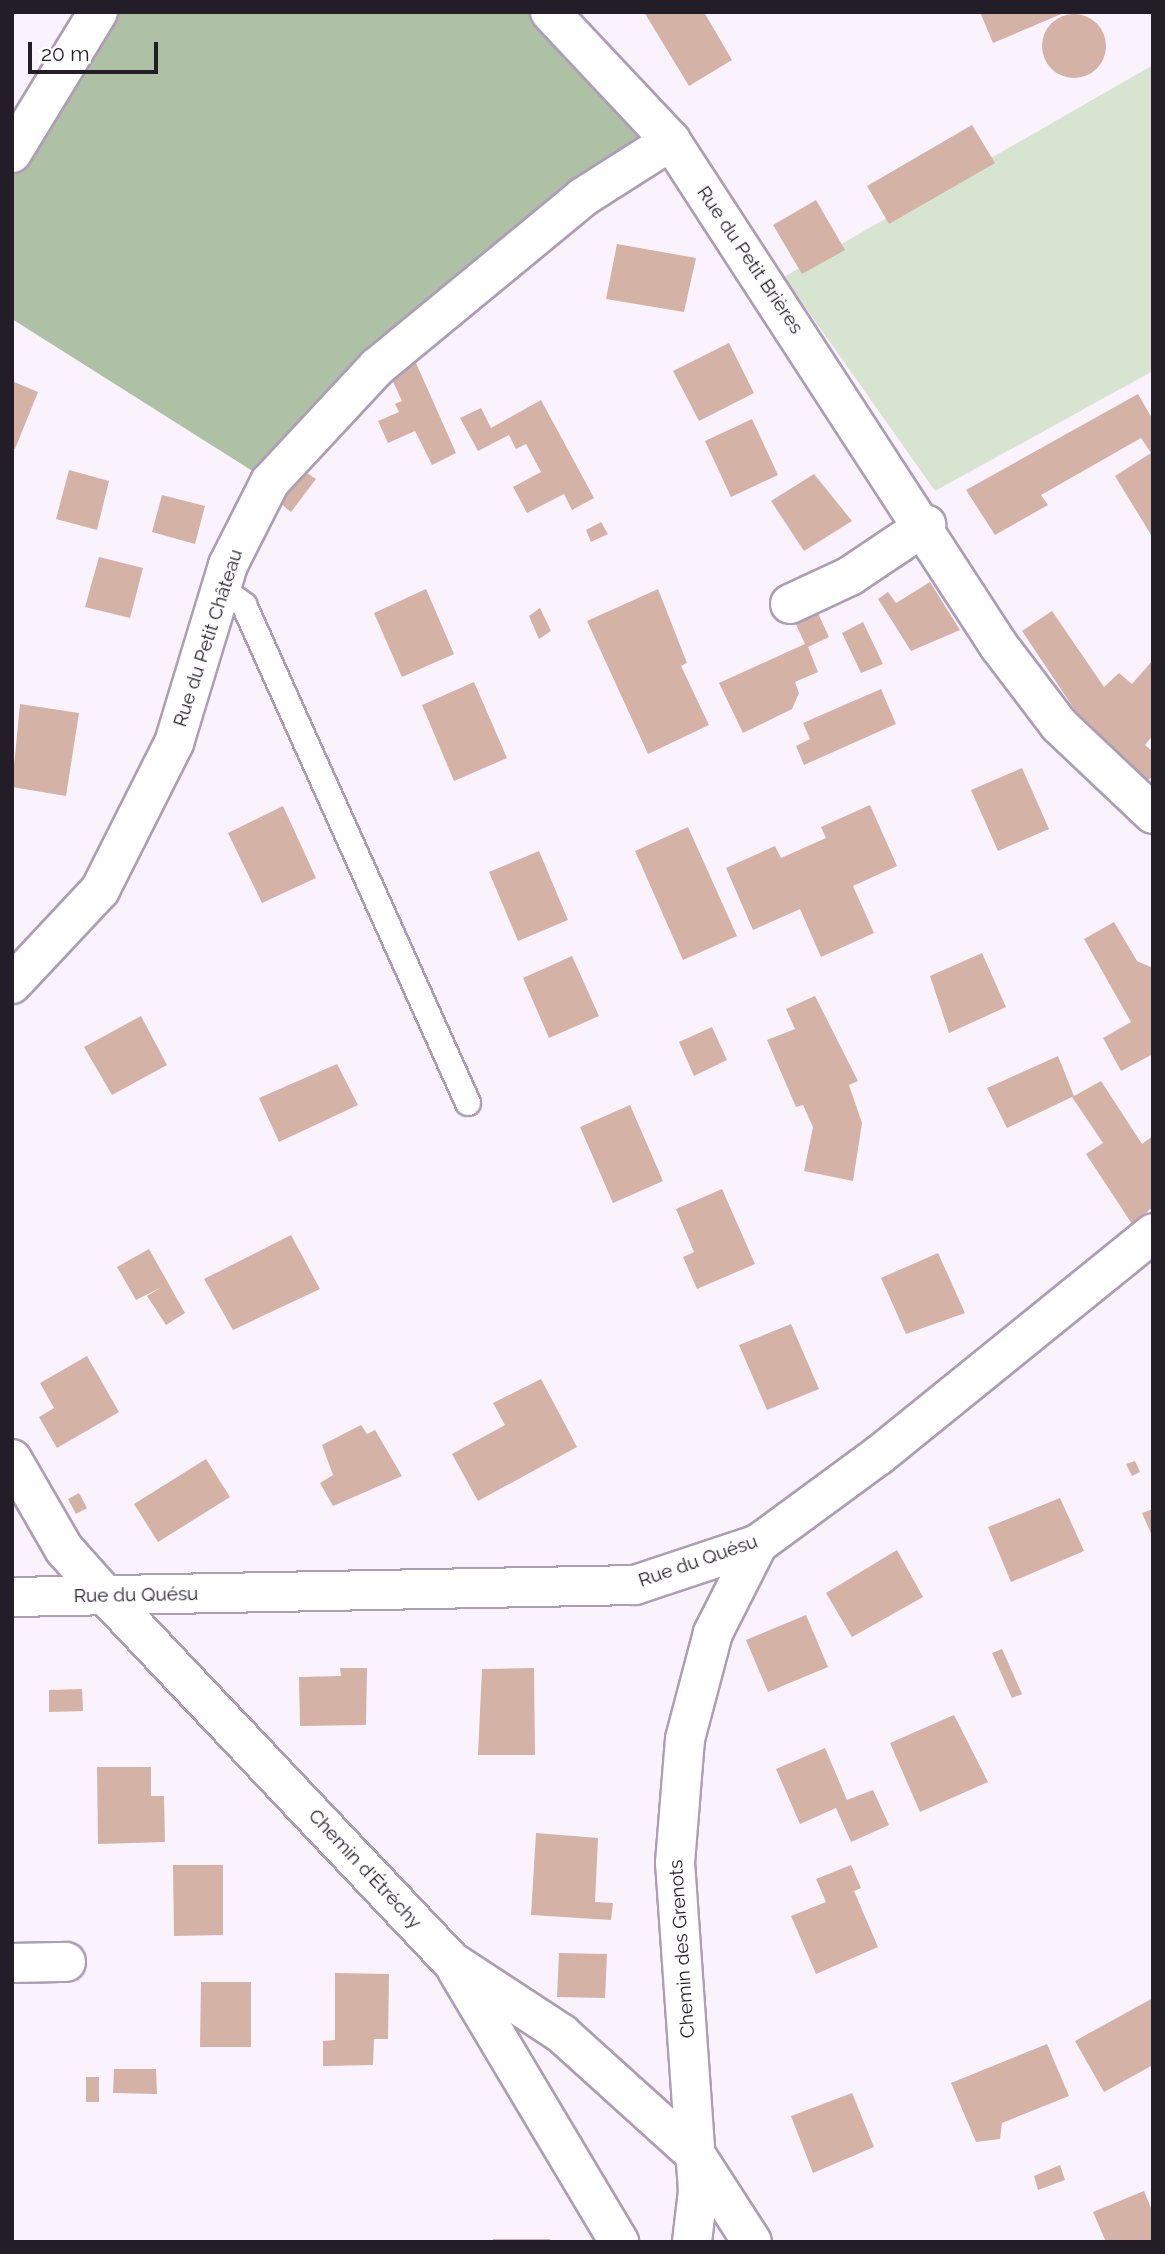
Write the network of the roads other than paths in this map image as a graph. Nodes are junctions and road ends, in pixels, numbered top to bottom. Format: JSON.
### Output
{"nodes":[{"id":1,"x":98,"y":12,"type":"edge"},
{"id":2,"x":550,"y":12,"type":"edge"},
{"id":3,"x":671,"y":141,"type":"junction"},
{"id":4,"x":12,"y":153,"type":"edge"},
{"id":5,"x":926,"y":525,"type":"junction"},
{"id":6,"x":221,"y":588,"type":"junction"},
{"id":7,"x":790,"y":604,"type":"dead end"},
{"id":8,"x":1149,"y":805,"type":"edge"},
{"id":9,"x":12,"y":984,"type":"edge"},
{"id":10,"x":468,"y":1103,"type":"dead end"},
{"id":11,"x":1153,"y":1233,"type":"edge"},
{"id":12,"x":12,"y":1460,"type":"edge"},
{"id":13,"x":758,"y":1544,"type":"junction"},
{"id":14,"x":106,"y":1596,"type":"junction"},
{"id":15,"x":12,"y":1597,"type":"edge"},
{"id":16,"x":451,"y":1961,"type":"junction"},
{"id":17,"x":66,"y":1962,"type":"dead end"},
{"id":18,"x":12,"y":1963,"type":"edge"},
{"id":19,"x":696,"y":2155,"type":"junction"},
{"id":20,"x":619,"y":2242,"type":"edge"},
{"id":21,"x":692,"y":2242,"type":"edge"},
{"id":22,"x":752,"y":2242,"type":"edge"}],
"edges":[{"from":1,"to":4,"type":"street"},
{"from":2,"to":3,"type":"street","name":"Rue du Petit Brières"},
{"from":3,"to":5,"type":"street","name":"Rue du Petit Brières"},
{"from":3,"to":6,"type":"street","name":"Rue du Petit Château"},
{"from":5,"to":7,"type":"street"},
{"from":5,"to":8,"type":"street","name":"Rue du Petit Brières"},
{"from":6,"to":9,"type":"street","name":"Rue du Petit Château"},
{"from":6,"to":10,"type":"lane"},
{"from":11,"to":13,"type":"street","name":"Rue du Quésu"},
{"from":12,"to":14,"type":"street","name":"Chemin d'Étréchy"},
{"from":13,"to":14,"type":"street","name":"Rue du Quésu"},
{"from":13,"to":19,"type":"street","name":"Chemin des Grenots"},
{"from":14,"to":15,"type":"street","name":"Rue du Quésu"},
{"from":14,"to":16,"type":"street","name":"Chemin d'Étréchy"},
{"from":16,"to":19,"type":"street","name":"Chemin d'Étréchy"},
{"from":16,"to":20,"type":"street"},
{"from":17,"to":18,"type":"street"},
{"from":19,"to":21,"type":"street","name":"Chemin des Grenots"},
{"from":19,"to":22,"type":"street","name":"Chemin d'Étréchy"}]}
